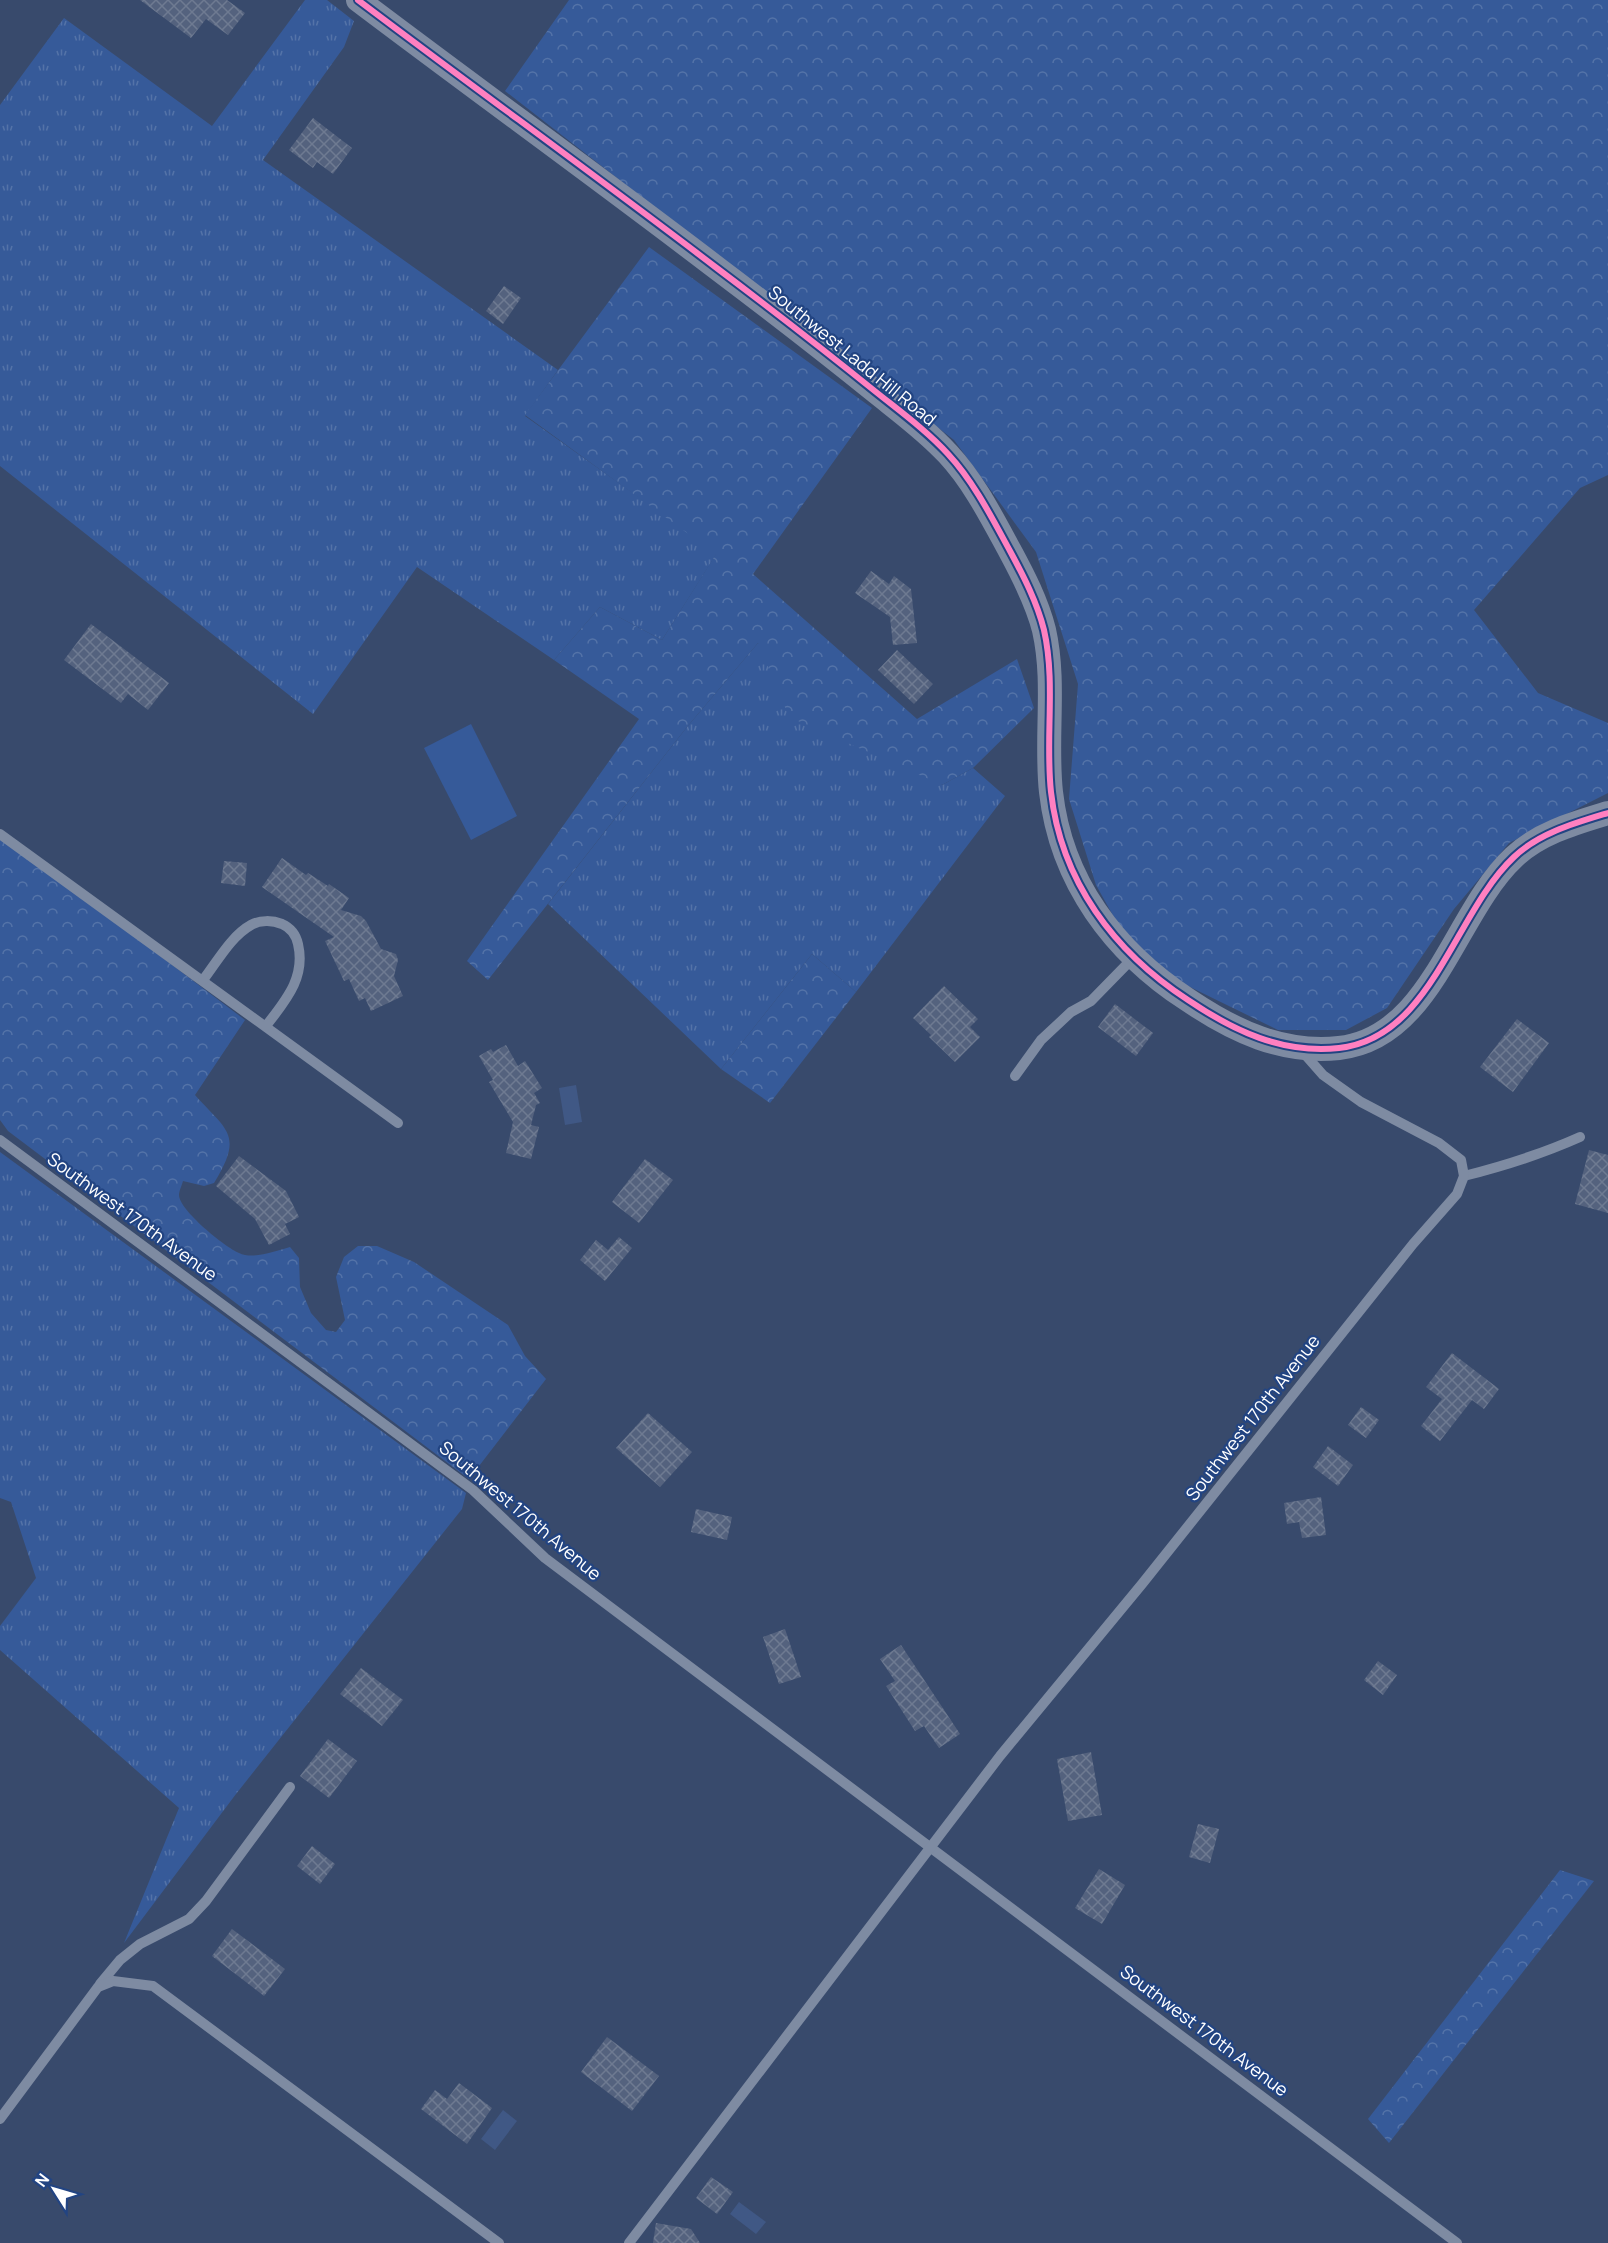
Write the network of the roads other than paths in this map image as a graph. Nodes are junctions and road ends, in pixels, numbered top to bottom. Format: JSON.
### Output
{"nodes":[{"id":1,"x":358,"y":0,"type":"edge"},
{"id":2,"x":1608,"y":813,"type":"edge"},
{"id":3,"x":0,"y":834,"type":"edge"},
{"id":4,"x":1133,"y":958,"type":"junction"},
{"id":5,"x":203,"y":980,"type":"junction"},
{"id":6,"x":266,"y":1026,"type":"junction"},
{"id":7,"x":1299,"y":1048,"type":"junction"},
{"id":8,"x":1015,"y":1076,"type":"dead end"},
{"id":9,"x":398,"y":1122,"type":"dead end"},
{"id":10,"x":1580,"y":1137,"type":"dead end"},
{"id":11,"x":0,"y":1140,"type":"edge"},
{"id":12,"x":1464,"y":1176,"type":"junction"},
{"id":13,"x":290,"y":1787,"type":"dead end"},
{"id":14,"x":931,"y":1846,"type":"junction"},
{"id":15,"x":98,"y":1987,"type":"junction"},
{"id":16,"x":0,"y":2120,"type":"edge"},
{"id":17,"x":499,"y":2243,"type":"edge"},
{"id":18,"x":629,"y":2243,"type":"edge"},
{"id":19,"x":1457,"y":2243,"type":"edge"}],
"edges":[{"from":1,"to":4,"type":"street","name":"Southwest Ladd Hill Road"},
{"from":2,"to":7,"type":"street","name":"Southwest Ladd Hill Road"},
{"from":3,"to":5,"type":"lane"},
{"from":4,"to":7,"type":"street","name":"Southwest Ladd Hill Road"},
{"from":4,"to":8,"type":"lane"},
{"from":5,"to":6,"type":"lane"},
{"from":5,"to":6,"type":"lane"},
{"from":6,"to":9,"type":"lane"},
{"from":7,"to":12,"type":"lane"},
{"from":10,"to":12,"type":"lane"},
{"from":11,"to":14,"type":"lane","name":"Southwest 170th Avenue"},
{"from":12,"to":14,"type":"lane","name":"Southwest 170th Avenue"},
{"from":13,"to":15,"type":"lane"},
{"from":14,"to":18,"type":"lane"},
{"from":14,"to":19,"type":"lane","name":"Southwest 170th Avenue"},
{"from":15,"to":16,"type":"lane"},
{"from":15,"to":17,"type":"lane"}]}
